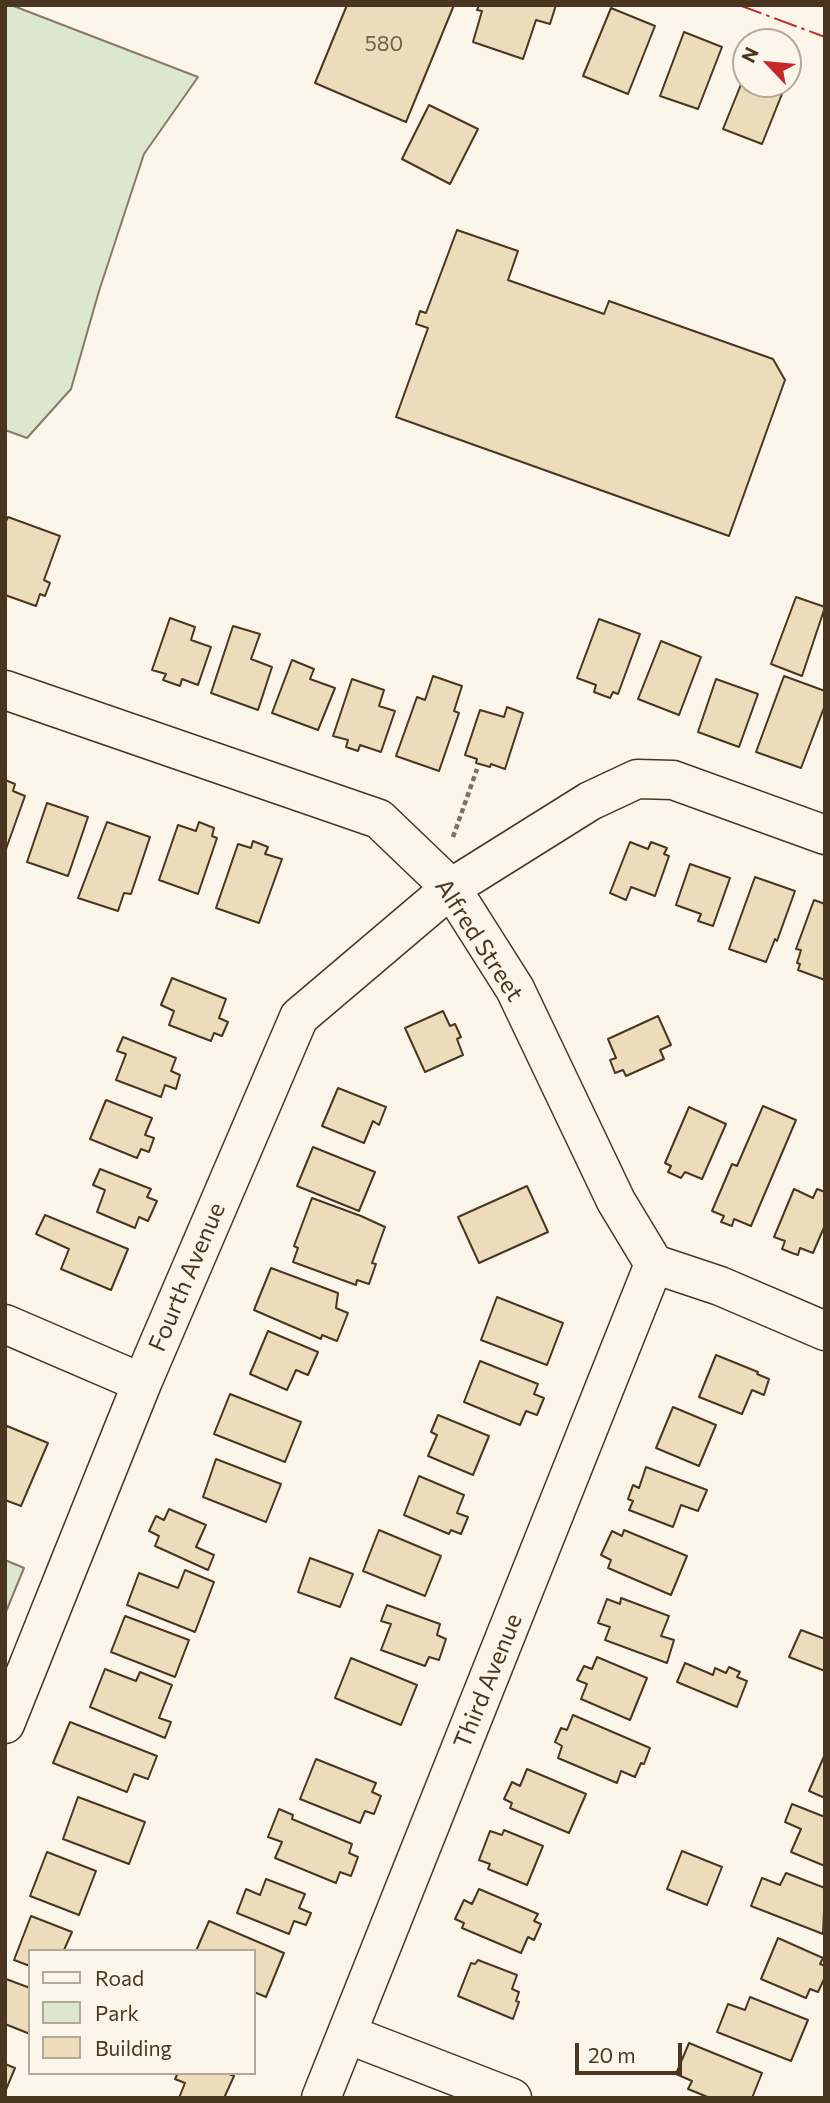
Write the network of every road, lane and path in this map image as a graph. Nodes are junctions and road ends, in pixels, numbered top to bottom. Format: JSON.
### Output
{"nodes":[{"id":1,"x":5,"y":690,"type":"edge"},
{"id":2,"x":477,"y":769,"type":"dead end"},
{"id":3,"x":825,"y":835,"type":"edge"},
{"id":4,"x":450,"y":846,"type":"dead end"},
{"id":5,"x":451,"y":888,"type":"junction"},
{"id":6,"x":654,"y":1264,"type":"junction"},
{"id":7,"x":5,"y":1324,"type":"edge"},
{"id":8,"x":825,"y":1331,"type":"edge"},
{"id":9,"x":142,"y":1383,"type":"junction"},
{"id":10,"x":5,"y":1724,"type":"edge"},
{"id":11,"x":347,"y":2034,"type":"junction"},
{"id":12,"x":321,"y":2098,"type":"edge"},
{"id":13,"x":512,"y":2098,"type":"edge"}],
"edges":[{"from":1,"to":5,"type":"street","name":"Alfred Street"},
{"from":2,"to":4,"type":"path"},
{"from":3,"to":5,"type":"street","name":"Fourth Avenue"},
{"from":5,"to":6,"type":"street","name":"Alfred Street"},
{"from":5,"to":9,"type":"street","name":"Fourth Avenue"},
{"from":6,"to":8,"type":"street"},
{"from":6,"to":11,"type":"street","name":"Third Avenue"},
{"from":7,"to":9,"type":"street"},
{"from":9,"to":10,"type":"street","name":"Fourth Avenue"},
{"from":11,"to":12,"type":"street","name":"Third Avenue"},
{"from":11,"to":13,"type":"street"}]}
